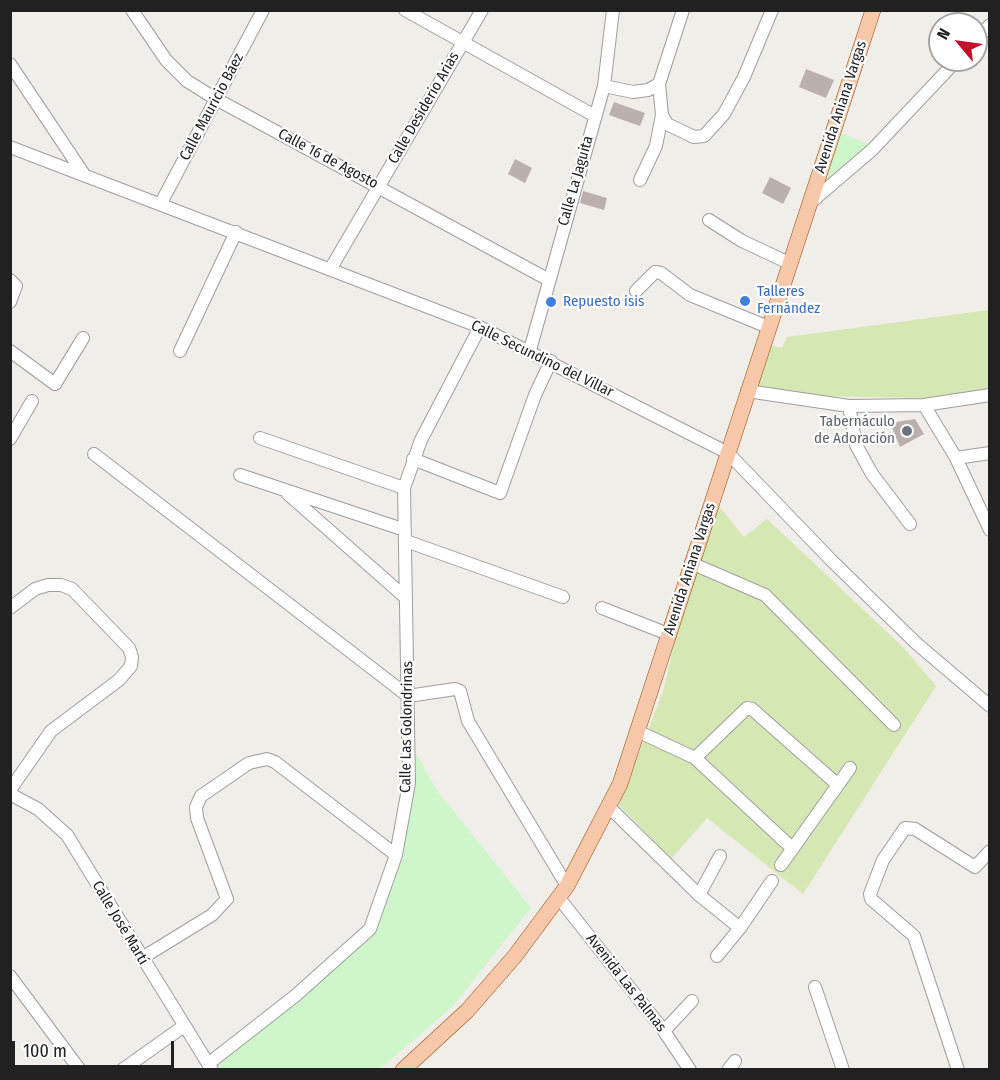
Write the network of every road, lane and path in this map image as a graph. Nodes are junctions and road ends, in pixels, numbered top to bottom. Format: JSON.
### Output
{"nodes":[{"id":1,"x":132,"y":10,"type":"edge"},
{"id":2,"x":262,"y":10,"type":"edge"},
{"id":3,"x":405,"y":10,"type":"edge"},
{"id":4,"x":482,"y":10,"type":"edge"},
{"id":5,"x":613,"y":10,"type":"edge"},
{"id":6,"x":683,"y":10,"type":"edge"},
{"id":7,"x":772,"y":10,"type":"edge"},
{"id":8,"x":873,"y":10,"type":"edge"},
{"id":9,"x":462,"y":43,"type":"junction"},
{"id":10,"x":10,"y":64,"type":"edge"},
{"id":11,"x":946,"y":72,"type":"edge"},
{"id":12,"x":659,"y":84,"type":"junction"},
{"id":13,"x":604,"y":86,"type":"junction"},
{"id":14,"x":216,"y":99,"type":"junction"},
{"id":15,"x":662,"y":115,"type":"junction"},
{"id":16,"x":595,"y":116,"type":"junction"},
{"id":17,"x":10,"y":147,"type":"edge"},
{"id":18,"x":83,"y":173,"type":"junction"},
{"id":19,"x":640,"y":180,"type":"dead end"},
{"id":20,"x":378,"y":186,"type":"junction"},
{"id":21,"x":161,"y":203,"type":"junction"},
{"id":22,"x":809,"y":204,"type":"junction"},
{"id":23,"x":709,"y":220,"type":"dead end"},
{"id":24,"x":236,"y":232,"type":"junction"},
{"id":25,"x":789,"y":263,"type":"junction"},
{"id":26,"x":331,"y":268,"type":"junction"},
{"id":27,"x":549,"y":279,"type":"junction"},
{"id":28,"x":10,"y":280,"type":"edge"},
{"id":29,"x":636,"y":291,"type":"dead end"},
{"id":30,"x":10,"y":302,"type":"edge"},
{"id":31,"x":480,"y":327,"type":"junction"},
{"id":32,"x":768,"y":327,"type":"junction"},
{"id":33,"x":82,"y":338,"type":"dead end"},
{"id":34,"x":530,"y":350,"type":"junction"},
{"id":35,"x":10,"y":351,"type":"edge"},
{"id":36,"x":180,"y":351,"type":"dead end"},
{"id":37,"x":551,"y":361,"type":"junction"},
{"id":38,"x":747,"y":390,"type":"junction"},
{"id":39,"x":990,"y":395,"type":"edge"},
{"id":40,"x":32,"y":401,"type":"dead end"},
{"id":41,"x":924,"y":405,"type":"junction"},
{"id":42,"x":849,"y":406,"type":"junction"},
{"id":43,"x":260,"y":438,"type":"dead end"},
{"id":44,"x":10,"y":439,"type":"edge"},
{"id":45,"x":728,"y":453,"type":"junction"},
{"id":46,"x":990,"y":453,"type":"edge"},
{"id":47,"x":94,"y":454,"type":"dead end"},
{"id":48,"x":956,"y":458,"type":"junction"},
{"id":49,"x":413,"y":459,"type":"junction"},
{"id":50,"x":240,"y":475,"type":"dead end"},
{"id":51,"x":404,"y":488,"type":"junction"},
{"id":52,"x":282,"y":489,"type":"junction"},
{"id":53,"x":910,"y":524,"type":"dead end"},
{"id":54,"x":990,"y":530,"type":"edge"},
{"id":55,"x":406,"y":535,"type":"junction"},
{"id":56,"x":691,"y":563,"type":"junction"},
{"id":57,"x":563,"y":597,"type":"dead end"},
{"id":58,"x":406,"y":598,"type":"junction"},
{"id":59,"x":10,"y":608,"type":"edge"},
{"id":60,"x":602,"y":608,"type":"dead end"},
{"id":61,"x":668,"y":634,"type":"junction"},
{"id":62,"x":408,"y":696,"type":"junction"},
{"id":63,"x":990,"y":706,"type":"edge"},
{"id":64,"x":894,"y":725,"type":"dead end"},
{"id":65,"x":637,"y":731,"type":"junction"},
{"id":66,"x":695,"y":758,"type":"junction"},
{"id":67,"x":850,"y":768,"type":"dead end"},
{"id":68,"x":838,"y":785,"type":"junction"},
{"id":69,"x":10,"y":792,"type":"edge"},
{"id":70,"x":609,"y":807,"type":"junction"},
{"id":71,"x":793,"y":849,"type":"junction"},
{"id":72,"x":990,"y":851,"type":"edge"},
{"id":73,"x":396,"y":855,"type":"junction"},
{"id":74,"x":720,"y":856,"type":"dead end"},
{"id":75,"x":782,"y":865,"type":"dead end"},
{"id":76,"x":772,"y":881,"type":"dead end"},
{"id":77,"x":563,"y":892,"type":"junction"},
{"id":78,"x":699,"y":895,"type":"junction"},
{"id":79,"x":740,"y":928,"type":"junction"},
{"id":80,"x":717,"y":956,"type":"dead end"},
{"id":81,"x":142,"y":958,"type":"junction"},
{"id":82,"x":10,"y":976,"type":"edge"},
{"id":83,"x":815,"y":987,"type":"dead end"},
{"id":84,"x":692,"y":1001,"type":"dead end"},
{"id":85,"x":184,"y":1026,"type":"junction"},
{"id":86,"x":664,"y":1031,"type":"junction"},
{"id":87,"x":210,"y":1067,"type":"edge"},
{"id":88,"x":410,"y":1067,"type":"edge"},
{"id":89,"x":80,"y":1070,"type":"edge"},
{"id":90,"x":122,"y":1070,"type":"edge"},
{"id":91,"x":690,"y":1070,"type":"edge"},
{"id":92,"x":843,"y":1070,"type":"edge"},
{"id":93,"x":958,"y":1070,"type":"edge"}],
"edges":[{"from":1,"to":14,"type":"street","name":"Calle 16 de Agosto"},
{"from":2,"to":14,"type":"street","name":"Calle Mauricio Báez"},
{"from":3,"to":9,"type":"street"},
{"from":4,"to":9,"type":"street","name":"Calle Desiderio Arias"},
{"from":5,"to":13,"type":"street","name":"Calle La Jaguita"},
{"from":6,"to":12,"type":"street"},
{"from":7,"to":15,"type":"street"},
{"from":8,"to":22,"type":"main road","name":"Avenida Aniana Vargas"},
{"from":9,"to":16,"type":"street"},
{"from":9,"to":20,"type":"street","name":"Calle Desiderio Arias"},
{"from":10,"to":18,"type":"street"},
{"from":11,"to":22,"type":"street"},
{"from":12,"to":13,"type":"street"},
{"from":12,"to":15,"type":"street"},
{"from":13,"to":16,"type":"street","name":"Calle La Jaguita"},
{"from":14,"to":20,"type":"street","name":"Calle 16 de Agosto"},
{"from":14,"to":21,"type":"street","name":"Calle Mauricio Báez"},
{"from":15,"to":19,"type":"street"},
{"from":16,"to":27,"type":"street","name":"Calle La Jaguita"},
{"from":17,"to":18,"type":"street","name":"Calle Secundino del Villar"},
{"from":18,"to":21,"type":"street","name":"Calle Secundino del Villar"},
{"from":20,"to":26,"type":"street","name":"Calle Desiderio Arias"},
{"from":20,"to":27,"type":"street","name":"Calle 16 de Agosto"},
{"from":21,"to":24,"type":"street","name":"Calle Secundino del Villar"},
{"from":22,"to":25,"type":"main road","name":"Avenida Aniana Vargas"},
{"from":23,"to":25,"type":"street"},
{"from":24,"to":26,"type":"street","name":"Calle Secundino del Villar"},
{"from":24,"to":36,"type":"street"},
{"from":25,"to":32,"type":"main road","name":"Avenida Aniana Vargas"},
{"from":26,"to":31,"type":"street","name":"Calle Secundino del Villar"},
{"from":27,"to":34,"type":"street","name":"Calle La Jaguita"},
{"from":28,"to":30,"type":"street"},
{"from":29,"to":32,"type":"street"},
{"from":31,"to":34,"type":"street","name":"Calle Secundino del Villar"},
{"from":31,"to":49,"type":"street","name":"Calle Las Golondrinas"},
{"from":32,"to":38,"type":"main road","name":"Avenida Aniana Vargas"},
{"from":33,"to":35,"type":"street"},
{"from":34,"to":37,"type":"street","name":"Calle Secundino del Villar"},
{"from":37,"to":45,"type":"street","name":"Calle Secundino del Villar"},
{"from":37,"to":49,"type":"street"},
{"from":38,"to":42,"type":"street"},
{"from":38,"to":45,"type":"main road","name":"Avenida Aniana Vargas"},
{"from":39,"to":41,"type":"street"},
{"from":40,"to":44,"type":"street"},
{"from":41,"to":42,"type":"street"},
{"from":41,"to":48,"type":"street"},
{"from":42,"to":53,"type":"street"},
{"from":43,"to":51,"type":"street"},
{"from":45,"to":56,"type":"main road","name":"Avenida Aniana Vargas"},
{"from":45,"to":63,"type":"street","name":"Calle Secundino del Villar"},
{"from":46,"to":48,"type":"street"},
{"from":47,"to":62,"type":"street"},
{"from":48,"to":54,"type":"street"},
{"from":49,"to":51,"type":"street","name":"Calle Las Golondrinas"},
{"from":50,"to":52,"type":"street"},
{"from":51,"to":55,"type":"street","name":"Calle Las Golondrinas"},
{"from":52,"to":55,"type":"street"},
{"from":52,"to":58,"type":"street"},
{"from":55,"to":57,"type":"street"},
{"from":55,"to":58,"type":"street","name":"Calle Las Golondrinas"},
{"from":56,"to":61,"type":"main road","name":"Avenida Aniana Vargas"},
{"from":56,"to":64,"type":"street"},
{"from":58,"to":62,"type":"street","name":"Calle Las Golondrinas"},
{"from":59,"to":69,"type":"street"},
{"from":60,"to":61,"type":"street"},
{"from":61,"to":65,"type":"main road","name":"Avenida Aniana Vargas"},
{"from":62,"to":73,"type":"street","name":"Calle Las Golondrinas"},
{"from":62,"to":77,"type":"street","name":"Avenida Las Palmas"},
{"from":65,"to":66,"type":"street"},
{"from":65,"to":70,"type":"main road","name":"Avenida Aniana Vargas"},
{"from":66,"to":68,"type":"street"},
{"from":66,"to":71,"type":"street"},
{"from":67,"to":68,"type":"street"},
{"from":68,"to":71,"type":"street"},
{"from":69,"to":81,"type":"street","name":"Calle José Martí"},
{"from":70,"to":77,"type":"main road","name":"Avenida Aniana Vargas"},
{"from":70,"to":78,"type":"street"},
{"from":71,"to":75,"type":"street"},
{"from":72,"to":93,"type":"street"},
{"from":73,"to":81,"type":"street"},
{"from":73,"to":87,"type":"street","name":"Calle Las Golondrinas"},
{"from":74,"to":78,"type":"street"},
{"from":76,"to":79,"type":"street"},
{"from":77,"to":86,"type":"street","name":"Avenida Las Palmas"},
{"from":77,"to":88,"type":"main road","name":"Avenida Aniana Vargas"},
{"from":78,"to":79,"type":"street"},
{"from":79,"to":80,"type":"street"},
{"from":81,"to":85,"type":"street","name":"Calle José Martí"},
{"from":82,"to":89,"type":"street"},
{"from":83,"to":92,"type":"street"},
{"from":84,"to":86,"type":"street"},
{"from":85,"to":87,"type":"street","name":"Calle José Martí"},
{"from":85,"to":90,"type":"street"},
{"from":86,"to":91,"type":"street","name":"Avenida Las Palmas"}]}
